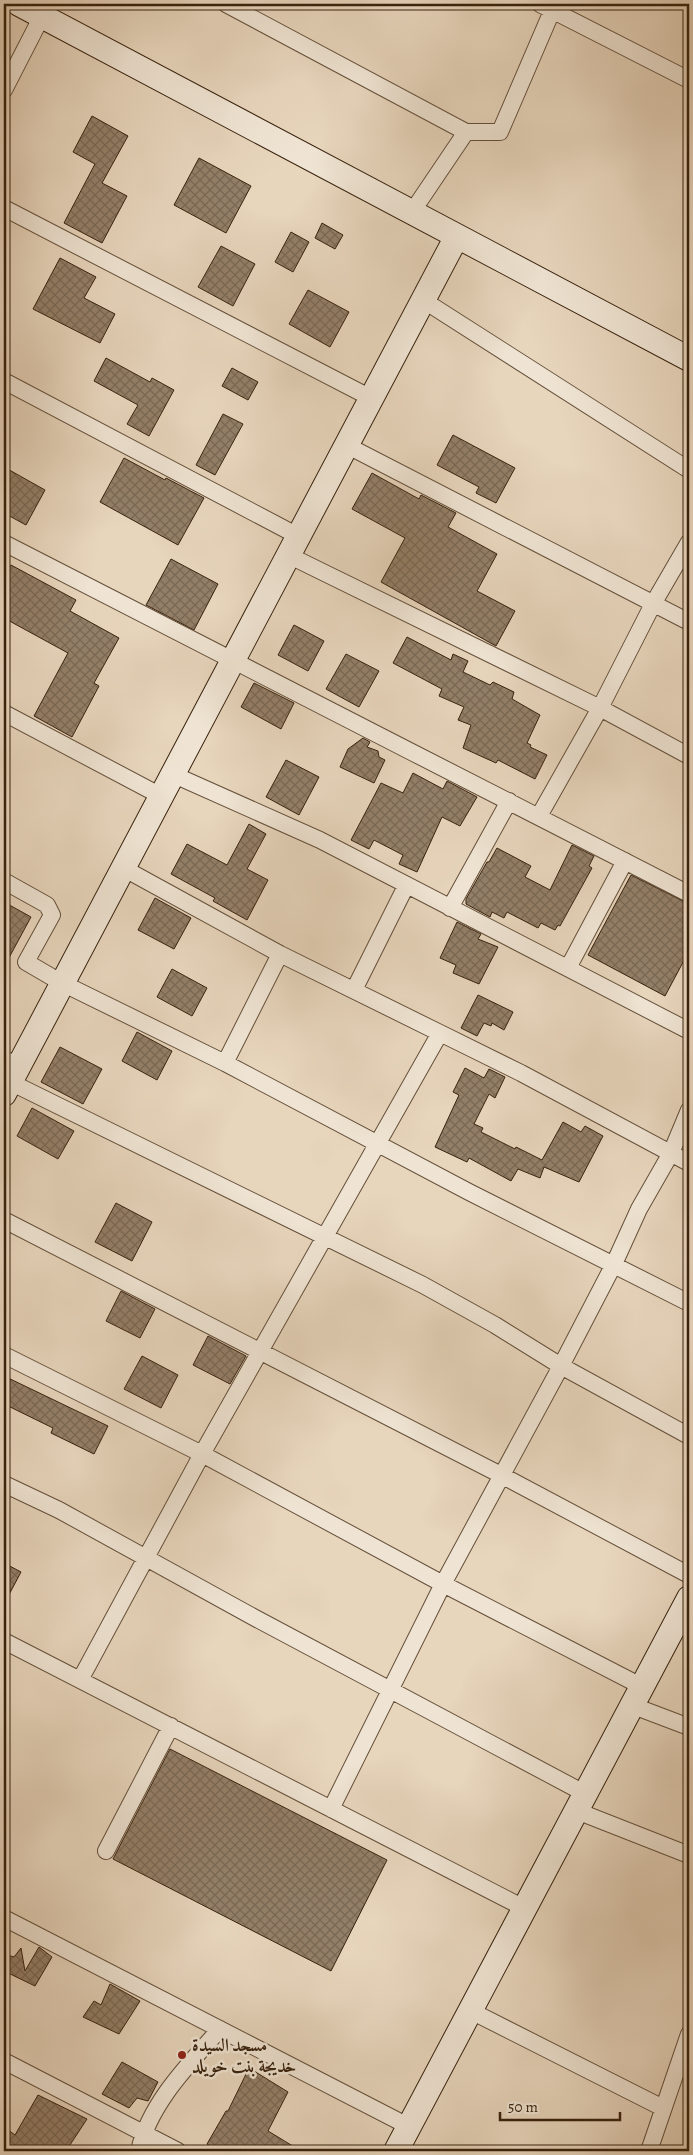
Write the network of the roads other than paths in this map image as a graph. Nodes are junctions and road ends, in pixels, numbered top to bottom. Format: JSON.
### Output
{"nodes":[{"id":1,"x":18,"y":4,"type":"edge"},
{"id":2,"x":226,"y":4,"type":"edge"},
{"id":3,"x":549,"y":6,"type":"edge"},
{"id":4,"x":42,"y":16,"type":"junction"},
{"id":5,"x":689,"y":80,"type":"edge"},
{"id":6,"x":4,"y":90,"type":"edge"},
{"id":7,"x":466,"y":132,"type":"junction"},
{"id":8,"x":4,"y":208,"type":"edge"},
{"id":9,"x":412,"y":212,"type":"junction"},
{"id":10,"x":457,"y":236,"type":"junction"},
{"id":11,"x":423,"y":300,"type":"junction"},
{"id":12,"x":689,"y":359,"type":"edge"},
{"id":13,"x":4,"y":381,"type":"edge"},
{"id":14,"x":371,"y":398,"type":"junction"},
{"id":15,"x":346,"y":446,"type":"junction"},
{"id":16,"x":689,"y":470,"type":"edge"},
{"id":17,"x":689,"y":542,"type":"edge"},
{"id":18,"x":4,"y":543,"type":"edge"},
{"id":19,"x":293,"y":546,"type":"junction"},
{"id":20,"x":653,"y":604,"type":"junction"},
{"id":21,"x":689,"y":622,"type":"edge"},
{"id":22,"x":232,"y":662,"type":"junction"},
{"id":23,"x":600,"y":708,"type":"junction"},
{"id":24,"x":4,"y":713,"type":"edge"},
{"id":25,"x":689,"y":756,"type":"edge"},
{"id":26,"x":172,"y":774,"type":"junction"},
{"id":27,"x":161,"y":796,"type":"junction"},
{"id":28,"x":509,"y":801,"type":"junction"},
{"id":29,"x":539,"y":816,"type":"junction"},
{"id":30,"x":625,"y":861,"type":"junction"},
{"id":31,"x":123,"y":868,"type":"junction"},
{"id":32,"x":4,"y":880,"type":"edge"},
{"id":33,"x":406,"y":886,"type":"junction"},
{"id":34,"x":689,"y":894,"type":"edge"},
{"id":35,"x":450,"y":908,"type":"junction"},
{"id":36,"x":280,"y":954,"type":"junction"},
{"id":37,"x":568,"y":968,"type":"junction"},
{"id":38,"x":62,"y":983,"type":"junction"},
{"id":39,"x":354,"y":990,"type":"junction"},
{"id":40,"x":689,"y":1031,"type":"edge"},
{"id":41,"x":440,"y":1033,"type":"junction"},
{"id":42,"x":225,"y":1063,"type":"junction"},
{"id":43,"x":9,"y":1075,"type":"edge"},
{"id":44,"x":689,"y":1110,"type":"edge"},
{"id":45,"x":378,"y":1144,"type":"junction"},
{"id":46,"x":671,"y":1153,"type":"junction"},
{"id":47,"x":689,"y":1163,"type":"edge"},
{"id":48,"x":4,"y":1220,"type":"edge"},
{"id":49,"x":326,"y":1238,"type":"junction"},
{"id":50,"x":614,"y":1264,"type":"junction"},
{"id":51,"x":689,"y":1303,"type":"edge"},
{"id":52,"x":260,"y":1351,"type":"junction"},
{"id":53,"x":4,"y":1355,"type":"edge"},
{"id":54,"x":562,"y":1366,"type":"junction"},
{"id":55,"x":689,"y":1436,"type":"edge"},
{"id":56,"x":202,"y":1454,"type":"junction"},
{"id":57,"x":501,"y":1476,"type":"junction"},
{"id":58,"x":4,"y":1484,"type":"edge"},
{"id":59,"x":146,"y":1558,"type":"junction"},
{"id":60,"x":689,"y":1575,"type":"edge"},
{"id":61,"x":443,"y":1584,"type":"junction"},
{"id":62,"x":689,"y":1598,"type":"edge"},
{"id":63,"x":5,"y":1644,"type":"edge"},
{"id":64,"x":80,"y":1680,"type":"junction"},
{"id":65,"x":390,"y":1688,"type":"junction"},
{"id":66,"x":636,"y":1696,"type":"junction"},
{"id":67,"x":171,"y":1726,"type":"junction"},
{"id":68,"x":689,"y":1727,"type":"edge"},
{"id":69,"x":582,"y":1802,"type":"junction"},
{"id":70,"x":331,"y":1808,"type":"junction"},
{"id":71,"x":106,"y":1851,"type":"dead end"},
{"id":72,"x":689,"y":1855,"type":"edge"},
{"id":73,"x":524,"y":1908,"type":"junction"},
{"id":74,"x":4,"y":1918,"type":"edge"},
{"id":75,"x":471,"y":2012,"type":"junction"},
{"id":76,"x":220,"y":2029,"type":"junction"},
{"id":77,"x":689,"y":2034,"type":"edge"},
{"id":78,"x":4,"y":2061,"type":"edge"},
{"id":79,"x":683,"y":2068,"type":"edge"},
{"id":80,"x":663,"y":2108,"type":"junction"},
{"id":81,"x":408,"y":2126,"type":"junction"},
{"id":82,"x":143,"y":2133,"type":"junction"},
{"id":83,"x":139,"y":2151,"type":"edge"},
{"id":84,"x":178,"y":2151,"type":"edge"},
{"id":85,"x":396,"y":2151,"type":"edge"},
{"id":86,"x":649,"y":2151,"type":"edge"}],
"edges":[{"from":1,"to":4,"type":"street"},
{"from":2,"to":7,"type":"street"},
{"from":3,"to":5,"type":"street"},
{"from":3,"to":7,"type":"street"},
{"from":4,"to":6,"type":"street"},
{"from":4,"to":9,"type":"street"},
{"from":7,"to":9,"type":"street"},
{"from":8,"to":14,"type":"street"},
{"from":9,"to":10,"type":"street"},
{"from":10,"to":11,"type":"street"},
{"from":10,"to":12,"type":"street"},
{"from":11,"to":14,"type":"street"},
{"from":11,"to":16,"type":"street"},
{"from":13,"to":19,"type":"street"},
{"from":14,"to":15,"type":"street"},
{"from":15,"to":19,"type":"street"},
{"from":15,"to":20,"type":"street"},
{"from":17,"to":20,"type":"street"},
{"from":18,"to":22,"type":"street"},
{"from":19,"to":22,"type":"street"},
{"from":19,"to":23,"type":"street"},
{"from":20,"to":21,"type":"street"},
{"from":20,"to":23,"type":"street"},
{"from":22,"to":26,"type":"street"},
{"from":22,"to":28,"type":"street"},
{"from":23,"to":25,"type":"street"},
{"from":23,"to":29,"type":"street"},
{"from":24,"to":27,"type":"street"},
{"from":26,"to":27,"type":"street"},
{"from":26,"to":33,"type":"street"},
{"from":27,"to":31,"type":"street"},
{"from":28,"to":29,"type":"street"},
{"from":28,"to":35,"type":"street"},
{"from":29,"to":30,"type":"street"},
{"from":30,"to":34,"type":"street"},
{"from":30,"to":37,"type":"street"},
{"from":31,"to":36,"type":"street"},
{"from":31,"to":38,"type":"street"},
{"from":32,"to":38,"type":"street"},
{"from":33,"to":35,"type":"street"},
{"from":33,"to":39,"type":"street"},
{"from":35,"to":37,"type":"street"},
{"from":36,"to":39,"type":"street"},
{"from":36,"to":42,"type":"street"},
{"from":37,"to":40,"type":"street"},
{"from":38,"to":42,"type":"street"},
{"from":38,"to":43,"type":"street"},
{"from":39,"to":41,"type":"street"},
{"from":41,"to":45,"type":"street"},
{"from":41,"to":46,"type":"street"},
{"from":42,"to":45,"type":"street"},
{"from":43,"to":49,"type":"street"},
{"from":44,"to":46,"type":"street"},
{"from":45,"to":49,"type":"street"},
{"from":45,"to":50,"type":"street"},
{"from":46,"to":47,"type":"street"},
{"from":46,"to":50,"type":"street"},
{"from":48,"to":52,"type":"street"},
{"from":49,"to":52,"type":"street"},
{"from":49,"to":54,"type":"street"},
{"from":50,"to":51,"type":"street"},
{"from":50,"to":54,"type":"street"},
{"from":52,"to":56,"type":"street"},
{"from":52,"to":57,"type":"street"},
{"from":53,"to":56,"type":"street"},
{"from":54,"to":55,"type":"street"},
{"from":54,"to":57,"type":"street"},
{"from":56,"to":59,"type":"street"},
{"from":56,"to":61,"type":"street"},
{"from":57,"to":60,"type":"street"},
{"from":57,"to":61,"type":"street"},
{"from":58,"to":59,"type":"street"},
{"from":59,"to":64,"type":"street"},
{"from":59,"to":65,"type":"street"},
{"from":61,"to":65,"type":"street"},
{"from":61,"to":66,"type":"street"},
{"from":62,"to":66,"type":"street"},
{"from":63,"to":64,"type":"street"},
{"from":64,"to":67,"type":"street"},
{"from":65,"to":69,"type":"street"},
{"from":65,"to":70,"type":"street"},
{"from":66,"to":68,"type":"street"},
{"from":66,"to":69,"type":"street"},
{"from":67,"to":70,"type":"street"},
{"from":67,"to":71,"type":"street"},
{"from":69,"to":72,"type":"street"},
{"from":69,"to":73,"type":"street"},
{"from":70,"to":73,"type":"street"},
{"from":73,"to":75,"type":"street"},
{"from":74,"to":76,"type":"street"},
{"from":75,"to":80,"type":"street"},
{"from":75,"to":81,"type":"street"},
{"from":76,"to":81,"type":"street"},
{"from":76,"to":82,"type":"street"},
{"from":77,"to":79,"type":"street"},
{"from":78,"to":82,"type":"street"},
{"from":79,"to":80,"type":"street"},
{"from":80,"to":86,"type":"street"},
{"from":81,"to":85,"type":"street"},
{"from":82,"to":83,"type":"street"},
{"from":82,"to":84,"type":"street"}]}
